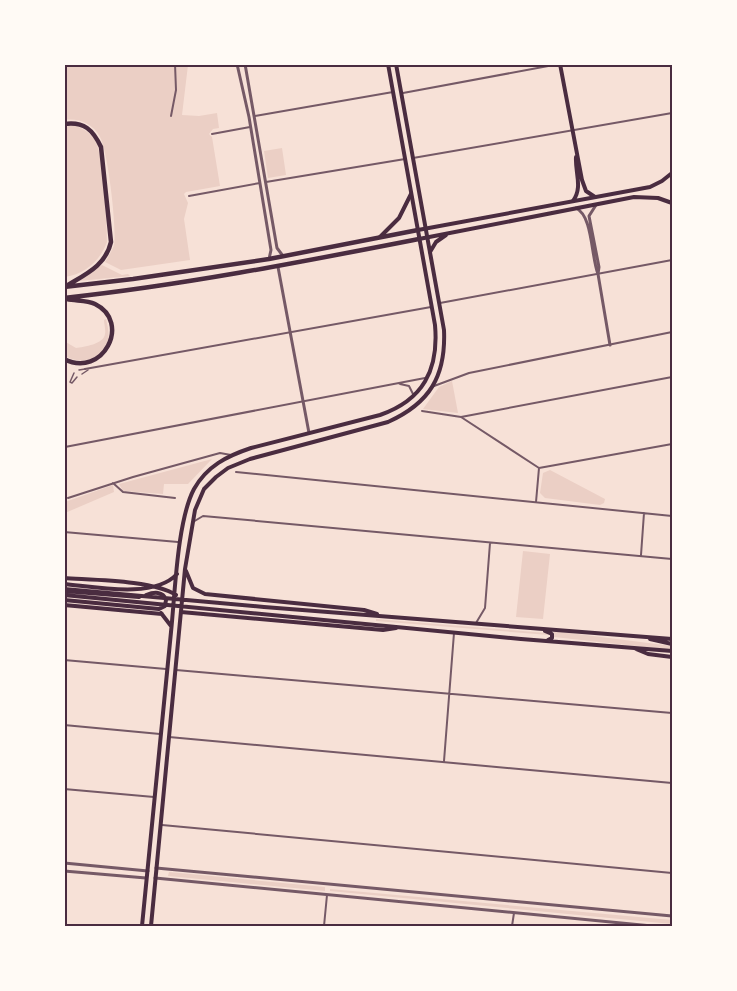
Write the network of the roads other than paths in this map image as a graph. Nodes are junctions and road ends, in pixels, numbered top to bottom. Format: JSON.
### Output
{"nodes":[{"id":1,"x":175,"y":64,"type":"edge"},
{"id":2,"x":237,"y":64,"type":"edge"},
{"id":3,"x":244,"y":64,"type":"edge"},
{"id":4,"x":388,"y":64,"type":"edge"},
{"id":5,"x":396,"y":64,"type":"edge"},
{"id":6,"x":560,"y":64,"type":"edge"},
{"id":7,"x":393,"y":92,"type":"junction"},
{"id":8,"x":401,"y":93,"type":"junction"},
{"id":9,"x":672,"y":112,"type":"edge"},
{"id":10,"x":171,"y":116,"type":"dead end"},
{"id":11,"x":255,"y":116,"type":"junction"},
{"id":12,"x":249,"y":117,"type":"junction"},
{"id":13,"x":64,"y":124,"type":"edge"},
{"id":14,"x":256,"y":126,"type":"junction"},
{"id":15,"x":250,"y":127,"type":"junction"},
{"id":16,"x":571,"y":130,"type":"junction"},
{"id":17,"x":212,"y":134,"type":"dead end"},
{"id":18,"x":576,"y":157,"type":"junction"},
{"id":19,"x":413,"y":158,"type":"junction"},
{"id":20,"x":405,"y":159,"type":"junction"},
{"id":21,"x":672,"y":173,"type":"edge"},
{"id":22,"x":266,"y":182,"type":"junction"},
{"id":23,"x":260,"y":183,"type":"junction"},
{"id":24,"x":411,"y":194,"type":"junction"},
{"id":25,"x":189,"y":196,"type":"dead end"},
{"id":26,"x":595,"y":197,"type":"junction"},
{"id":27,"x":573,"y":201,"type":"junction"},
{"id":28,"x":672,"y":203,"type":"edge"},
{"id":29,"x":597,"y":204,"type":"junction"},
{"id":30,"x":574,"y":208,"type":"junction"},
{"id":31,"x":425,"y":228,"type":"junction"},
{"id":32,"x":417,"y":230,"type":"junction"},
{"id":33,"x":449,"y":232,"type":"junction"},
{"id":34,"x":427,"y":237,"type":"junction"},
{"id":35,"x":379,"y":238,"type":"junction"},
{"id":36,"x":419,"y":238,"type":"junction"},
{"id":37,"x":430,"y":252,"type":"junction"},
{"id":38,"x":283,"y":256,"type":"junction"},
{"id":39,"x":268,"y":259,"type":"junction"},
{"id":40,"x":672,"y":260,"type":"edge"},
{"id":41,"x":278,"y":267,"type":"junction"},
{"id":42,"x":598,"y":274,"type":"junction"},
{"id":43,"x":65,"y":287,"type":"edge"},
{"id":44,"x":64,"y":298,"type":"edge"},
{"id":45,"x":440,"y":303,"type":"junction"},
{"id":46,"x":432,"y":307,"type":"junction"},
{"id":47,"x":672,"y":332,"type":"edge"},
{"id":48,"x":290,"y":333,"type":"junction"},
{"id":49,"x":610,"y":345,"type":"junction"},
{"id":50,"x":64,"y":359,"type":"edge"},
{"id":51,"x":86,"y":369,"type":"joint"},
{"id":52,"x":90,"y":369,"type":"junction"},
{"id":53,"x":79,"y":370,"type":"dead end"},
{"id":54,"x":74,"y":373,"type":"dead end"},
{"id":55,"x":82,"y":374,"type":"dead end"},
{"id":56,"x":77,"y":377,"type":"dead end"},
{"id":57,"x":672,"y":377,"type":"edge"},
{"id":58,"x":428,"y":378,"type":"junction"},
{"id":59,"x":397,"y":384,"type":"junction"},
{"id":60,"x":434,"y":386,"type":"junction"},
{"id":61,"x":413,"y":396,"type":"junction"},
{"id":62,"x":303,"y":401,"type":"junction"},
{"id":63,"x":422,"y":411,"type":"dead end"},
{"id":64,"x":461,"y":417,"type":"junction"},
{"id":65,"x":309,"y":432,"type":"junction"},
{"id":66,"x":672,"y":444,"type":"edge"},
{"id":67,"x":65,"y":447,"type":"edge"},
{"id":68,"x":231,"y":455,"type":"junction"},
{"id":69,"x":539,"y":468,"type":"junction"},
{"id":70,"x":236,"y":472,"type":"dead end"},
{"id":71,"x":113,"y":483,"type":"junction"},
{"id":72,"x":68,"y":498,"type":"dead end"},
{"id":73,"x":175,"y":498,"type":"dead end"},
{"id":74,"x":536,"y":502,"type":"junction"},
{"id":75,"x":644,"y":513,"type":"junction"},
{"id":76,"x":672,"y":516,"type":"edge"},
{"id":77,"x":193,"y":523,"type":"junction"},
{"id":78,"x":64,"y":532,"type":"edge"},
{"id":79,"x":181,"y":543,"type":"junction"},
{"id":80,"x":490,"y":543,"type":"junction"},
{"id":81,"x":641,"y":556,"type":"junction"},
{"id":82,"x":672,"y":559,"type":"edge"},
{"id":83,"x":186,"y":569,"type":"junction"},
{"id":84,"x":177,"y":573,"type":"junction"},
{"id":85,"x":64,"y":578,"type":"edge"},
{"id":86,"x":155,"y":587,"type":"junction"},
{"id":87,"x":176,"y":588,"type":"junction"},
{"id":88,"x":184,"y":589,"type":"junction"},
{"id":89,"x":64,"y":590,"type":"edge"},
{"id":90,"x":175,"y":594,"type":"junction"},
{"id":91,"x":216,"y":596,"type":"junction"},
{"id":92,"x":64,"y":600,"type":"edge"},
{"id":93,"x":182,"y":602,"type":"junction"},
{"id":94,"x":64,"y":605,"type":"edge"},
{"id":95,"x":156,"y":608,"type":"junction"},
{"id":96,"x":181,"y":612,"type":"junction"},
{"id":97,"x":162,"y":614,"type":"junction"},
{"id":98,"x":213,"y":615,"type":"junction"},
{"id":99,"x":384,"y":616,"type":"junction"},
{"id":100,"x":476,"y":623,"type":"junction"},
{"id":101,"x":172,"y":627,"type":"junction"},
{"id":102,"x":403,"y":627,"type":"junction"},
{"id":103,"x":533,"y":628,"type":"junction"},
{"id":104,"x":454,"y":633,"type":"junction"},
{"id":105,"x":645,"y":637,"type":"junction"},
{"id":106,"x":672,"y":639,"type":"edge"},
{"id":107,"x":541,"y":640,"type":"junction"},
{"id":108,"x":672,"y":644,"type":"edge"},
{"id":109,"x":633,"y":648,"type":"junction"},
{"id":110,"x":672,"y":651,"type":"edge"},
{"id":111,"x":672,"y":657,"type":"edge"},
{"id":112,"x":64,"y":660,"type":"edge"},
{"id":113,"x":168,"y":669,"type":"junction"},
{"id":114,"x":176,"y":670,"type":"junction"},
{"id":115,"x":449,"y":694,"type":"junction"},
{"id":116,"x":672,"y":713,"type":"edge"},
{"id":117,"x":64,"y":725,"type":"edge"},
{"id":118,"x":161,"y":734,"type":"junction"},
{"id":119,"x":169,"y":736,"type":"junction"},
{"id":120,"x":444,"y":762,"type":"junction"},
{"id":121,"x":672,"y":783,"type":"edge"},
{"id":122,"x":64,"y":789,"type":"edge"},
{"id":123,"x":155,"y":797,"type":"junction"},
{"id":124,"x":160,"y":825,"type":"junction"},
{"id":125,"x":64,"y":863,"type":"edge"},
{"id":126,"x":156,"y":868,"type":"junction"},
{"id":127,"x":168,"y":869,"type":"junction"},
{"id":128,"x":64,"y":870,"type":"edge"},
{"id":129,"x":140,"y":870,"type":"junction"},
{"id":130,"x":148,"y":871,"type":"junction"},
{"id":131,"x":672,"y":873,"type":"edge"},
{"id":132,"x":140,"y":877,"type":"junction"},
{"id":133,"x":147,"y":878,"type":"junction"},
{"id":134,"x":155,"y":878,"type":"junction"},
{"id":135,"x":166,"y":879,"type":"junction"},
{"id":136,"x":327,"y":895,"type":"junction"},
{"id":137,"x":513,"y":913,"type":"junction"},
{"id":138,"x":143,"y":915,"type":"junction"},
{"id":139,"x":152,"y":915,"type":"junction"},
{"id":140,"x":672,"y":916,"type":"edge"},
{"id":141,"x":142,"y":927,"type":"edge"},
{"id":142,"x":151,"y":927,"type":"edge"},
{"id":143,"x":324,"y":927,"type":"edge"},
{"id":144,"x":512,"y":927,"type":"edge"},
{"id":145,"x":652,"y":927,"type":"edge"}],
"edges":[{"from":1,"to":10,"type":"street"},
{"from":2,"to":12,"type":"street"},
{"from":3,"to":11,"type":"street"},
{"from":4,"to":7,"type":"main road"},
{"from":5,"to":8,"type":"main road"},
{"from":6,"to":8,"type":"street"},
{"from":6,"to":16,"type":"main road"},
{"from":7,"to":11,"type":"street"},
{"from":7,"to":20,"type":"main road"},
{"from":8,"to":19,"type":"main road"},
{"from":9,"to":16,"type":"street"},
{"from":11,"to":12,"type":"street"},
{"from":11,"to":14,"type":"street"},
{"from":12,"to":15,"type":"street"},
{"from":13,"to":43,"type":"highway"},
{"from":14,"to":15,"type":"street"},
{"from":14,"to":22,"type":"street"},
{"from":15,"to":17,"type":"street"},
{"from":15,"to":23,"type":"street"},
{"from":16,"to":18,"type":"main road"},
{"from":16,"to":19,"type":"street"},
{"from":18,"to":26,"type":"main road"},
{"from":18,"to":27,"type":"main road"},
{"from":19,"to":31,"type":"main road"},
{"from":20,"to":22,"type":"street"},
{"from":20,"to":24,"type":"main road"},
{"from":21,"to":26,"type":"main road"},
{"from":22,"to":23,"type":"street"},
{"from":22,"to":38,"type":"street"},
{"from":23,"to":25,"type":"street"},
{"from":23,"to":39,"type":"street"},
{"from":24,"to":32,"type":"main road"},
{"from":24,"to":35,"type":"main road"},
{"from":26,"to":27,"type":"main road"},
{"from":27,"to":31,"type":"main road"},
{"from":28,"to":29,"type":"main road"},
{"from":29,"to":30,"type":"main road"},
{"from":29,"to":42,"type":"street"},
{"from":30,"to":33,"type":"main road"},
{"from":30,"to":42,"type":"street"},
{"from":31,"to":32,"type":"main road"},
{"from":31,"to":34,"type":"main road"},
{"from":32,"to":35,"type":"highway"},
{"from":32,"to":36,"type":"main road"},
{"from":33,"to":34,"type":"main road"},
{"from":33,"to":37,"type":"main road"},
{"from":34,"to":36,"type":"main road"},
{"from":34,"to":37,"type":"main road"},
{"from":35,"to":38,"type":"highway"},
{"from":36,"to":41,"type":"highway"},
{"from":36,"to":46,"type":"main road"},
{"from":37,"to":45,"type":"main road"},
{"from":38,"to":39,"type":"highway"},
{"from":39,"to":43,"type":"highway"},
{"from":40,"to":42,"type":"street"},
{"from":41,"to":44,"type":"highway"},
{"from":41,"to":48,"type":"street"},
{"from":42,"to":45,"type":"street"},
{"from":42,"to":49,"type":"street"},
{"from":44,"to":50,"type":"highway"},
{"from":45,"to":60,"type":"main road"},
{"from":46,"to":48,"type":"street"},
{"from":46,"to":58,"type":"main road"},
{"from":47,"to":49,"type":"street"},
{"from":48,"to":52,"type":"street"},
{"from":48,"to":62,"type":"street"},
{"from":49,"to":60,"type":"street"},
{"from":51,"to":52,"type":"street"},
{"from":51,"to":53,"type":"lane"},
{"from":52,"to":55,"type":"lane"},
{"from":54,"to":56,"type":"lane"},
{"from":57,"to":64,"type":"street"},
{"from":58,"to":59,"type":"street"},
{"from":58,"to":61,"type":"main road"},
{"from":59,"to":61,"type":"street"},
{"from":59,"to":62,"type":"street"},
{"from":60,"to":77,"type":"main road"},
{"from":61,"to":65,"type":"main road"},
{"from":62,"to":65,"type":"street"},
{"from":62,"to":67,"type":"street"},
{"from":63,"to":64,"type":"street"},
{"from":64,"to":69,"type":"street"},
{"from":65,"to":68,"type":"main road"},
{"from":66,"to":69,"type":"street"},
{"from":68,"to":71,"type":"street"},
{"from":68,"to":79,"type":"main road"},
{"from":69,"to":74,"type":"street"},
{"from":70,"to":74,"type":"street"},
{"from":71,"to":72,"type":"street"},
{"from":71,"to":73,"type":"street"},
{"from":74,"to":75,"type":"street"},
{"from":75,"to":76,"type":"street"},
{"from":75,"to":81,"type":"street"},
{"from":77,"to":80,"type":"street"},
{"from":77,"to":83,"type":"main road"},
{"from":78,"to":79,"type":"street"},
{"from":79,"to":84,"type":"main road"},
{"from":80,"to":81,"type":"street"},
{"from":80,"to":100,"type":"street"},
{"from":81,"to":82,"type":"street"},
{"from":83,"to":88,"type":"main road"},
{"from":83,"to":91,"type":"main road"},
{"from":84,"to":86,"type":"main road"},
{"from":84,"to":87,"type":"main road"},
{"from":85,"to":86,"type":"main road"},
{"from":86,"to":89,"type":"main road"},
{"from":86,"to":90,"type":"main road"},
{"from":87,"to":88,"type":"main road"},
{"from":87,"to":90,"type":"main road"},
{"from":88,"to":93,"type":"main road"},
{"from":89,"to":95,"type":"main road"},
{"from":89,"to":99,"type":"main road"},
{"from":89,"to":102,"type":"main road"},
{"from":90,"to":93,"type":"main road"},
{"from":90,"to":101,"type":"main road"},
{"from":91,"to":98,"type":"main road"},
{"from":91,"to":99,"type":"main road"},
{"from":92,"to":95,"type":"main road"},
{"from":93,"to":96,"type":"main road"},
{"from":94,"to":97,"type":"main road"},
{"from":95,"to":97,"type":"main road"},
{"from":96,"to":98,"type":"main road"},
{"from":96,"to":114,"type":"main road"},
{"from":97,"to":101,"type":"main road"},
{"from":98,"to":102,"type":"main road"},
{"from":99,"to":100,"type":"main road"},
{"from":100,"to":103,"type":"main road"},
{"from":101,"to":113,"type":"main road"},
{"from":102,"to":104,"type":"main road"},
{"from":103,"to":105,"type":"main road"},
{"from":103,"to":107,"type":"main road"},
{"from":104,"to":107,"type":"main road"},
{"from":104,"to":115,"type":"street"},
{"from":105,"to":106,"type":"main road"},
{"from":105,"to":108,"type":"main road"},
{"from":107,"to":109,"type":"main road"},
{"from":109,"to":110,"type":"main road"},
{"from":109,"to":111,"type":"main road"},
{"from":112,"to":113,"type":"street"},
{"from":113,"to":118,"type":"main road"},
{"from":114,"to":115,"type":"street"},
{"from":114,"to":119,"type":"main road"},
{"from":115,"to":116,"type":"street"},
{"from":115,"to":120,"type":"street"},
{"from":117,"to":118,"type":"street"},
{"from":118,"to":123,"type":"main road"},
{"from":119,"to":120,"type":"street"},
{"from":119,"to":124,"type":"main road"},
{"from":120,"to":121,"type":"street"},
{"from":122,"to":123,"type":"street"},
{"from":123,"to":130,"type":"main road"},
{"from":124,"to":126,"type":"main road"},
{"from":124,"to":131,"type":"street"},
{"from":125,"to":129,"type":"street"},
{"from":126,"to":127,"type":"street"},
{"from":126,"to":134,"type":"main road"},
{"from":127,"to":135,"type":"street"},
{"from":127,"to":140,"type":"street"},
{"from":128,"to":132,"type":"street"},
{"from":129,"to":130,"type":"street"},
{"from":129,"to":132,"type":"street"},
{"from":130,"to":133,"type":"main road"},
{"from":132,"to":133,"type":"street"},
{"from":133,"to":138,"type":"main road"},
{"from":134,"to":135,"type":"street"},
{"from":134,"to":139,"type":"main road"},
{"from":135,"to":136,"type":"street"},
{"from":136,"to":137,"type":"street"},
{"from":136,"to":143,"type":"street"},
{"from":137,"to":144,"type":"street"},
{"from":137,"to":145,"type":"street"},
{"from":138,"to":139,"type":"main road"},
{"from":138,"to":141,"type":"main road"},
{"from":139,"to":142,"type":"main road"}]}
